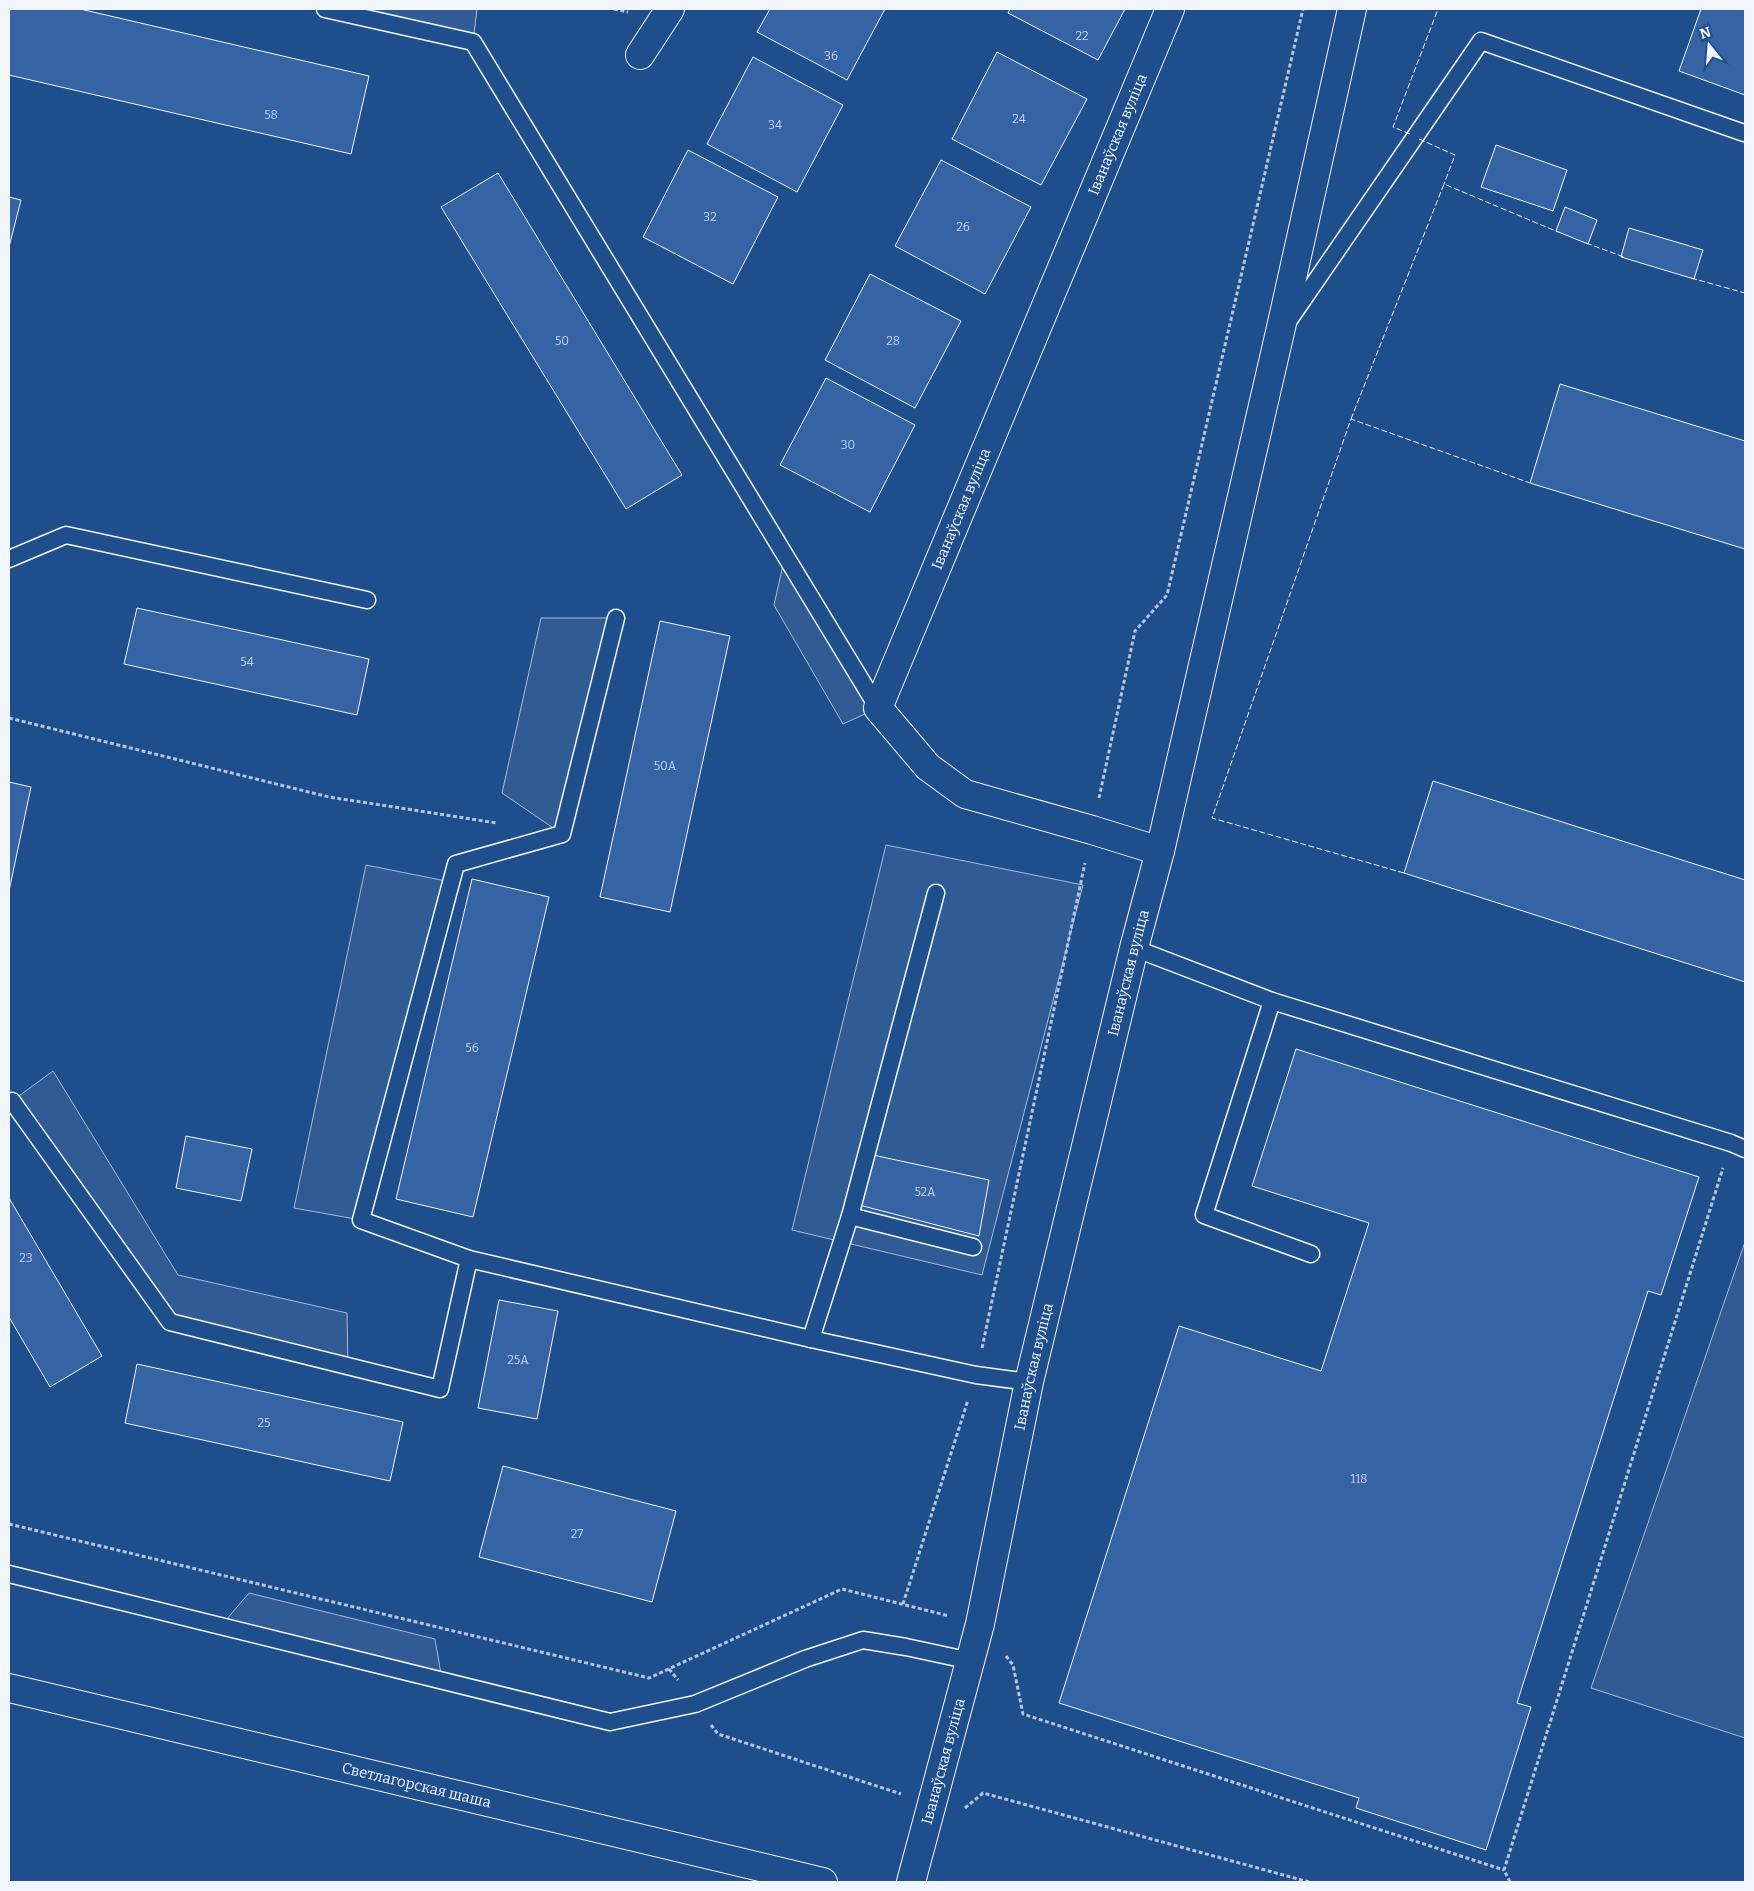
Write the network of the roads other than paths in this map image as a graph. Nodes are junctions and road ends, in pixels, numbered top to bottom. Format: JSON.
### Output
{"nodes":[{"id":1,"x":325,"y":9,"type":"edge"},
{"id":2,"x":670,"y":9,"type":"edge"},
{"id":3,"x":1170,"y":9,"type":"edge"},
{"id":4,"x":1352,"y":9,"type":"edge"},
{"id":5,"x":640,"y":55,"type":"dead end"},
{"id":6,"x":1744,"y":133,"type":"edge"},
{"id":7,"x":1280,"y":332,"type":"junction"},
{"id":8,"x":9,"y":559,"type":"edge"},
{"id":9,"x":367,"y":600,"type":"dead end"},
{"id":10,"x":616,"y":618,"type":"dead end"},
{"id":11,"x":878,"y":708,"type":"junction"},
{"id":12,"x":1160,"y":851,"type":"junction"},
{"id":13,"x":936,"y":893,"type":"dead end"},
{"id":14,"x":1134,"y":948,"type":"junction"},
{"id":15,"x":1272,"y":1001,"type":"junction"},
{"id":16,"x":12,"y":1101,"type":"dead end"},
{"id":17,"x":1738,"y":1146,"type":"edge"},
{"id":18,"x":850,"y":1216,"type":"junction"},
{"id":19,"x":973,"y":1247,"type":"dead end"},
{"id":20,"x":1311,"y":1254,"type":"dead end"},
{"id":21,"x":469,"y":1259,"type":"junction"},
{"id":22,"x":811,"y":1340,"type":"junction"},
{"id":23,"x":1029,"y":1382,"type":"junction"},
{"id":24,"x":9,"y":1574,"type":"edge"},
{"id":25,"x":971,"y":1661,"type":"junction"},
{"id":26,"x":9,"y":1688,"type":"edge"},
{"id":27,"x":823,"y":1882,"type":"edge"},
{"id":28,"x":911,"y":1882,"type":"edge"}],
"edges":[{"from":1,"to":11,"type":"lane"},
{"from":2,"to":5,"type":"street"},
{"from":3,"to":11,"type":"street","name":"Іванаўская вуліца"},
{"from":4,"to":7,"type":"street","name":"Іванаўская вуліца"},
{"from":6,"to":7,"type":"lane"},
{"from":7,"to":12,"type":"street","name":"Іванаўская вуліца"},
{"from":8,"to":9,"type":"lane"},
{"from":10,"to":21,"type":"lane"},
{"from":11,"to":12,"type":"street"},
{"from":12,"to":14,"type":"street","name":"Іванаўская вуліца"},
{"from":13,"to":18,"type":"lane"},
{"from":14,"to":15,"type":"lane"},
{"from":14,"to":23,"type":"street","name":"Іванаўская вуліца"},
{"from":15,"to":17,"type":"lane"},
{"from":15,"to":20,"type":"lane"},
{"from":16,"to":21,"type":"lane"},
{"from":18,"to":19,"type":"lane"},
{"from":18,"to":22,"type":"lane"},
{"from":21,"to":22,"type":"lane"},
{"from":22,"to":23,"type":"lane"},
{"from":23,"to":25,"type":"street","name":"Іванаўская вуліца"},
{"from":24,"to":25,"type":"lane"},
{"from":25,"to":28,"type":"street","name":"Іванаўская вуліца"},
{"from":26,"to":27,"type":"street","name":"Светлагорская шаша"}]}
